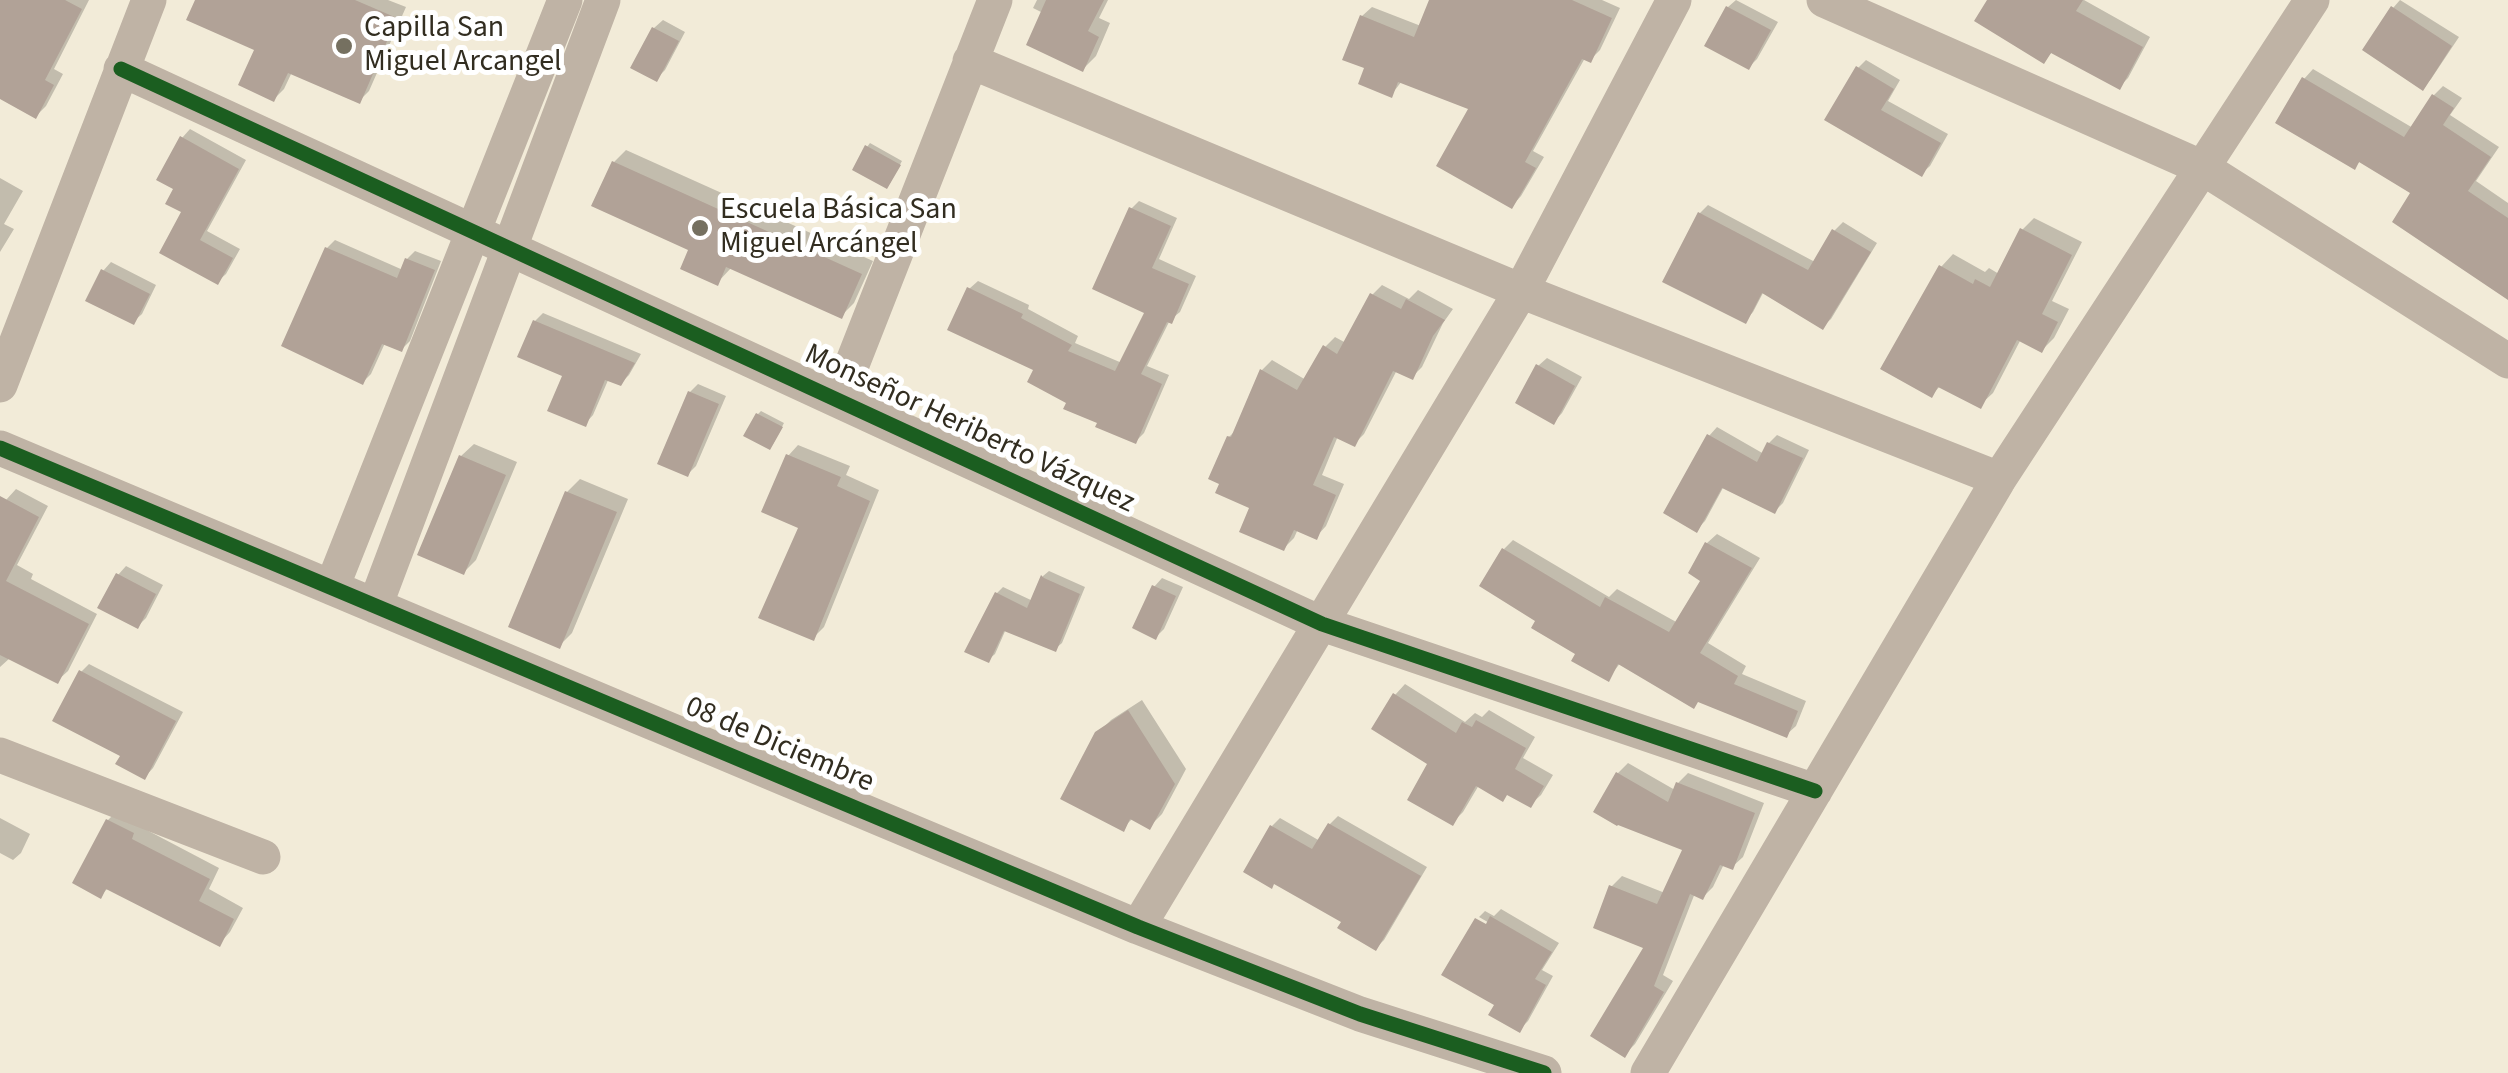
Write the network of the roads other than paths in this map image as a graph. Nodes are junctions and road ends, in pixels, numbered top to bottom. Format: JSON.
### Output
{"nodes":[{"id":1,"x":149,"y":0,"type":"edge"},
{"id":2,"x":565,"y":0,"type":"edge"},
{"id":3,"x":603,"y":0,"type":"edge"},
{"id":4,"x":995,"y":0,"type":"edge"},
{"id":5,"x":1674,"y":0,"type":"edge"},
{"id":6,"x":1824,"y":0,"type":"edge"},
{"id":7,"x":2312,"y":0,"type":"edge"},
{"id":8,"x":970,"y":61,"type":"junction"},
{"id":9,"x":121,"y":69,"type":"junction"},
{"id":10,"x":2202,"y":168,"type":"junction"},
{"id":11,"x":474,"y":233,"type":"junction"},
{"id":12,"x":509,"y":248,"type":"junction"},
{"id":13,"x":1521,"y":291,"type":"junction"},
{"id":14,"x":2508,"y":361,"type":"edge"},
{"id":15,"x":0,"y":385,"type":"edge"},
{"id":16,"x":838,"y":400,"type":"junction"},
{"id":17,"x":0,"y":448,"type":"edge"},
{"id":18,"x":1998,"y":479,"type":"junction"},
{"id":19,"x":332,"y":587,"type":"junction"},
{"id":20,"x":375,"y":606,"type":"junction"},
{"id":21,"x":1322,"y":624,"type":"junction"},
{"id":22,"x":0,"y":756,"type":"edge"},
{"id":23,"x":1815,"y":791,"type":"junction"},
{"id":24,"x":263,"y":856,"type":"dead end"},
{"id":25,"x":1138,"y":927,"type":"junction"},
{"id":26,"x":1544,"y":1073,"type":"edge"},
{"id":27,"x":1648,"y":1073,"type":"edge"}],
"edges":[{"from":1,"to":9,"type":"street"},
{"from":2,"to":11,"type":"street"},
{"from":3,"to":12,"type":"street"},
{"from":4,"to":8,"type":"street"},
{"from":5,"to":13,"type":"street"},
{"from":6,"to":10,"type":"street"},
{"from":7,"to":10,"type":"street"},
{"from":8,"to":13,"type":"street"},
{"from":8,"to":16,"type":"street"},
{"from":9,"to":11,"type":"street","name":"Monseñor Heriberto Vázquez"},
{"from":9,"to":15,"type":"street"},
{"from":10,"to":14,"type":"street"},
{"from":10,"to":18,"type":"street"},
{"from":11,"to":12,"type":"street","name":"Monseñor Heriberto Vázquez"},
{"from":11,"to":19,"type":"street"},
{"from":12,"to":16,"type":"street","name":"Monseñor Heriberto Vázquez"},
{"from":12,"to":20,"type":"street"},
{"from":13,"to":18,"type":"street"},
{"from":13,"to":21,"type":"street"},
{"from":16,"to":21,"type":"street","name":"Monseñor Heriberto Vázquez"},
{"from":17,"to":19,"type":"street","name":"08 de Diciembre"},
{"from":18,"to":23,"type":"street"},
{"from":19,"to":20,"type":"street","name":"08 de Diciembre"},
{"from":20,"to":25,"type":"street","name":"08 de Diciembre"},
{"from":21,"to":23,"type":"street","name":"Monseñor Heriberto Vázquez"},
{"from":21,"to":25,"type":"street"},
{"from":22,"to":24,"type":"street"},
{"from":23,"to":27,"type":"street"},
{"from":25,"to":26,"type":"street","name":"08 de Diciembre"}]}
